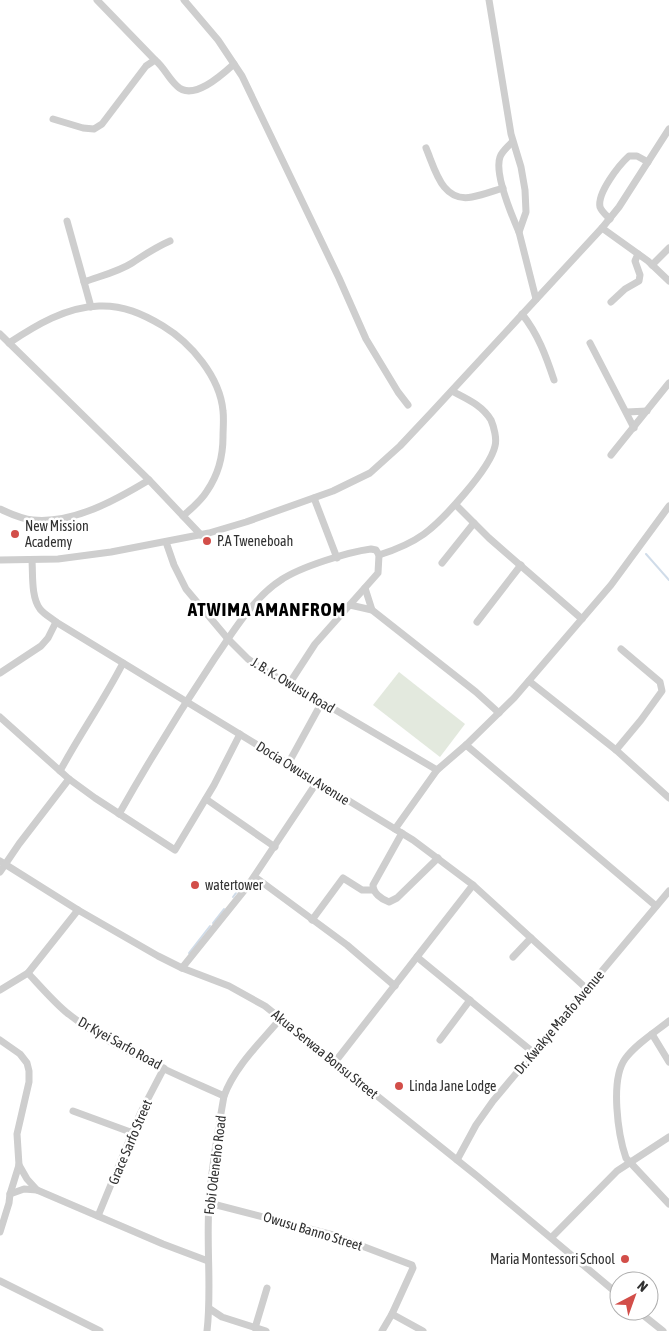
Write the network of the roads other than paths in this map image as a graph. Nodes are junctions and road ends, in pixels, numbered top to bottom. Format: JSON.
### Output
{"nodes":[{"id":1,"x":97,"y":0,"type":"edge"},
{"id":2,"x":184,"y":0,"type":"edge"},
{"id":3,"x":489,"y":0,"type":"edge"},
{"id":4,"x":155,"y":60,"type":"junction"},
{"id":5,"x":234,"y":64,"type":"junction"},
{"id":6,"x":54,"y":119,"type":"dead end"},
{"id":7,"x":669,"y":129,"type":"edge"},
{"id":8,"x":512,"y":142,"type":"junction"},
{"id":9,"x":426,"y":148,"type":"dead end"},
{"id":10,"x":648,"y":162,"type":"junction"},
{"id":11,"x":503,"y":188,"type":"junction"},
{"id":12,"x":610,"y":219,"type":"junction"},
{"id":13,"x":67,"y":221,"type":"dead end"},
{"id":14,"x":602,"y":228,"type":"junction"},
{"id":15,"x":519,"y":232,"type":"junction"},
{"id":16,"x":170,"y":241,"type":"dead end"},
{"id":17,"x":669,"y":248,"type":"edge"},
{"id":18,"x":638,"y":254,"type":"junction"},
{"id":19,"x":652,"y":266,"type":"junction"},
{"id":20,"x":669,"y":281,"type":"edge"},
{"id":21,"x":84,"y":282,"type":"junction"},
{"id":22,"x":536,"y":299,"type":"junction"},
{"id":23,"x":611,"y":302,"type":"dead end"},
{"id":24,"x":91,"y":307,"type":"junction"},
{"id":25,"x":522,"y":314,"type":"junction"},
{"id":26,"x":0,"y":334,"type":"edge"},
{"id":27,"x":9,"y":343,"type":"junction"},
{"id":28,"x":590,"y":343,"type":"dead end"},
{"id":29,"x":554,"y":380,"type":"dead end"},
{"id":30,"x":669,"y":383,"type":"edge"},
{"id":31,"x":452,"y":391,"type":"junction"},
{"id":32,"x":408,"y":405,"type":"dead end"},
{"id":33,"x":648,"y":411,"type":"junction"},
{"id":34,"x":627,"y":412,"type":"junction"},
{"id":35,"x":634,"y":428,"type":"junction"},
{"id":36,"x":611,"y":455,"type":"dead end"},
{"id":37,"x":149,"y":480,"type":"junction"},
{"id":38,"x":314,"y":498,"type":"junction"},
{"id":39,"x":456,"y":505,"type":"junction"},
{"id":40,"x":669,"y":507,"type":"edge"},
{"id":41,"x":0,"y":509,"type":"edge"},
{"id":42,"x":183,"y":516,"type":"junction"},
{"id":43,"x":474,"y":523,"type":"junction"},
{"id":44,"x":201,"y":535,"type":"junction"},
{"id":45,"x":166,"y":542,"type":"junction"},
{"id":46,"x":379,"y":556,"type":"junction"},
{"id":47,"x":337,"y":558,"type":"junction"},
{"id":48,"x":0,"y":560,"type":"edge"},
{"id":49,"x":32,"y":561,"type":"junction"},
{"id":50,"x":442,"y":563,"type":"dead end"},
{"id":51,"x":521,"y":566,"type":"junction"},
{"id":52,"x":365,"y":588,"type":"junction"},
{"id":53,"x":350,"y":604,"type":"junction"},
{"id":54,"x":372,"y":610,"type":"junction"},
{"id":55,"x":582,"y":619,"type":"junction"},
{"id":56,"x":56,"y":622,"type":"junction"},
{"id":57,"x":477,"y":622,"type":"dead end"},
{"id":58,"x":228,"y":639,"type":"junction"},
{"id":59,"x":621,"y":649,"type":"dead end"},
{"id":60,"x":123,"y":663,"type":"junction"},
{"id":61,"x":0,"y":673,"type":"edge"},
{"id":62,"x":529,"y":681,"type":"junction"},
{"id":63,"x":289,"y":684,"type":"junction"},
{"id":64,"x":186,"y":702,"type":"junction"},
{"id":65,"x":322,"y":702,"type":"junction"},
{"id":66,"x":499,"y":713,"type":"junction"},
{"id":67,"x":0,"y":718,"type":"edge"},
{"id":68,"x":240,"y":734,"type":"junction"},
{"id":69,"x":466,"y":745,"type":"junction"},
{"id":70,"x":616,"y":750,"type":"junction"},
{"id":71,"x":288,"y":764,"type":"junction"},
{"id":72,"x":437,"y":770,"type":"junction"},
{"id":73,"x":60,"y":771,"type":"junction"},
{"id":74,"x":69,"y":779,"type":"junction"},
{"id":75,"x":317,"y":782,"type":"junction"},
{"id":76,"x":669,"y":798,"type":"edge"},
{"id":77,"x":206,"y":799,"type":"junction"},
{"id":78,"x":118,"y":814,"type":"junction"},
{"id":79,"x":395,"y":829,"type":"junction"},
{"id":80,"x":402,"y":833,"type":"junction"},
{"id":81,"x":275,"y":847,"type":"junction"},
{"id":82,"x":438,"y":858,"type":"junction"},
{"id":83,"x":2,"y":863,"type":"edge"},
{"id":84,"x":0,"y":872,"type":"edge"},
{"id":85,"x":255,"y":877,"type":"junction"},
{"id":86,"x":473,"y":885,"type":"junction"},
{"id":87,"x":373,"y":890,"type":"junction"},
{"id":88,"x":669,"y":891,"type":"edge"},
{"id":89,"x":656,"y":906,"type":"junction"},
{"id":90,"x":78,"y":910,"type":"junction"},
{"id":91,"x":312,"y":920,"type":"junction"},
{"id":92,"x":531,"y":938,"type":"junction"},
{"id":93,"x":417,"y":957,"type":"junction"},
{"id":94,"x":513,"y":957,"type":"dead end"},
{"id":95,"x":182,"y":968,"type":"junction"},
{"id":96,"x":28,"y":973,"type":"junction"},
{"id":97,"x":395,"y":986,"type":"junction"},
{"id":98,"x":587,"y":989,"type":"junction"},
{"id":99,"x":0,"y":990,"type":"edge"},
{"id":100,"x":470,"y":1000,"type":"junction"},
{"id":101,"x":281,"y":1018,"type":"junction"},
{"id":102,"x":669,"y":1021,"type":"edge"},
{"id":103,"x":652,"y":1034,"type":"junction"},
{"id":104,"x":0,"y":1040,"type":"edge"},
{"id":105,"x":440,"y":1040,"type":"dead end"},
{"id":106,"x":534,"y":1053,"type":"junction"},
{"id":107,"x":335,"y":1062,"type":"junction"},
{"id":108,"x":669,"y":1062,"type":"edge"},
{"id":109,"x":164,"y":1068,"type":"junction"},
{"id":110,"x":224,"y":1096,"type":"junction"},
{"id":111,"x":74,"y":1111,"type":"dead end"},
{"id":112,"x":133,"y":1133,"type":"junction"},
{"id":113,"x":669,"y":1138,"type":"edge"},
{"id":114,"x":457,"y":1160,"type":"junction"},
{"id":115,"x":629,"y":1162,"type":"junction"},
{"id":116,"x":19,"y":1165,"type":"junction"},
{"id":117,"x":38,"y":1190,"type":"junction"},
{"id":118,"x":10,"y":1194,"type":"junction"},
{"id":119,"x":209,"y":1203,"type":"junction"},
{"id":120,"x":669,"y":1204,"type":"edge"},
{"id":121,"x":98,"y":1216,"type":"junction"},
{"id":122,"x":0,"y":1232,"type":"edge"},
{"id":123,"x":552,"y":1238,"type":"junction"},
{"id":124,"x":208,"y":1261,"type":"junction"},
{"id":125,"x":0,"y":1281,"type":"edge"},
{"id":126,"x":609,"y":1286,"type":"edge"},
{"id":127,"x":267,"y":1288,"type":"dead end"},
{"id":128,"x":210,"y":1309,"type":"junction"},
{"id":129,"x":392,"y":1314,"type":"junction"},
{"id":130,"x":222,"y":1317,"type":"junction"},
{"id":131,"x":650,"y":1321,"type":"edge"},
{"id":132,"x":208,"y":1328,"type":"edge"},
{"id":133,"x":255,"y":1328,"type":"junction"},
{"id":134,"x":100,"y":1331,"type":"edge"},
{"id":135,"x":266,"y":1331,"type":"edge"},
{"id":136,"x":382,"y":1331,"type":"edge"},
{"id":137,"x":423,"y":1331,"type":"edge"},
{"id":138,"x":663,"y":1331,"type":"edge"}],
"edges":[{"from":1,"to":4,"type":"street"},
{"from":2,"to":5,"type":"street"},
{"from":3,"to":8,"type":"street"},
{"from":4,"to":5,"type":"street"},
{"from":4,"to":6,"type":"street"},
{"from":5,"to":32,"type":"street"},
{"from":7,"to":10,"type":"street"},
{"from":8,"to":11,"type":"street"},
{"from":8,"to":15,"type":"street"},
{"from":9,"to":11,"type":"street"},
{"from":10,"to":12,"type":"street"},
{"from":10,"to":12,"type":"street"},
{"from":11,"to":15,"type":"street"},
{"from":12,"to":14,"type":"street"},
{"from":13,"to":21,"type":"street"},
{"from":14,"to":18,"type":"street"},
{"from":14,"to":22,"type":"street"},
{"from":15,"to":22,"type":"street"},
{"from":16,"to":21,"type":"street"},
{"from":17,"to":19,"type":"street"},
{"from":18,"to":19,"type":"street"},
{"from":18,"to":23,"type":"street"},
{"from":19,"to":20,"type":"street"},
{"from":21,"to":24,"type":"street"},
{"from":22,"to":25,"type":"street"},
{"from":24,"to":27,"type":"street"},
{"from":24,"to":42,"type":"street"},
{"from":25,"to":29,"type":"street"},
{"from":25,"to":31,"type":"street"},
{"from":26,"to":27,"type":"street"},
{"from":27,"to":37,"type":"street"},
{"from":28,"to":34,"type":"street"},
{"from":30,"to":33,"type":"street"},
{"from":31,"to":38,"type":"street"},
{"from":31,"to":39,"type":"street"},
{"from":33,"to":34,"type":"street"},
{"from":33,"to":35,"type":"street"},
{"from":34,"to":35,"type":"street"},
{"from":35,"to":36,"type":"street"},
{"from":37,"to":41,"type":"street"},
{"from":37,"to":42,"type":"street"},
{"from":38,"to":44,"type":"street"},
{"from":38,"to":47,"type":"street"},
{"from":39,"to":43,"type":"street"},
{"from":39,"to":46,"type":"street"},
{"from":40,"to":55,"type":"street"},
{"from":42,"to":44,"type":"street"},
{"from":43,"to":50,"type":"street"},
{"from":43,"to":51,"type":"street"},
{"from":44,"to":45,"type":"street"},
{"from":45,"to":49,"type":"street"},
{"from":45,"to":58,"type":"street","name":"J. B. K. Owusu Road"},
{"from":46,"to":47,"type":"street"},
{"from":46,"to":52,"type":"street"},
{"from":47,"to":58,"type":"street"},
{"from":48,"to":49,"type":"street"},
{"from":49,"to":56,"type":"street","name":"Docia Owusu Avenue"},
{"from":51,"to":55,"type":"street"},
{"from":51,"to":57,"type":"street"},
{"from":52,"to":53,"type":"street"},
{"from":52,"to":54,"type":"street"},
{"from":53,"to":54,"type":"street"},
{"from":53,"to":63,"type":"street"},
{"from":54,"to":66,"type":"street"},
{"from":55,"to":62,"type":"street"},
{"from":56,"to":60,"type":"street","name":"Docia Owusu Avenue"},
{"from":56,"to":61,"type":"street"},
{"from":58,"to":63,"type":"street","name":"J. B. K. Owusu Road"},
{"from":58,"to":64,"type":"street"},
{"from":59,"to":70,"type":"street"},
{"from":60,"to":64,"type":"street","name":"Docia Owusu Avenue"},
{"from":60,"to":73,"type":"street"},
{"from":62,"to":66,"type":"street"},
{"from":62,"to":70,"type":"street"},
{"from":63,"to":65,"type":"street","name":"J. B. K. Owusu Road"},
{"from":64,"to":68,"type":"street","name":"Docia Owusu Avenue"},
{"from":64,"to":78,"type":"street"},
{"from":65,"to":71,"type":"street"},
{"from":65,"to":72,"type":"street","name":"J. B. K. Owusu Road"},
{"from":66,"to":69,"type":"street"},
{"from":67,"to":73,"type":"street"},
{"from":68,"to":71,"type":"street","name":"Docia Owusu Avenue"},
{"from":68,"to":77,"type":"street"},
{"from":69,"to":72,"type":"street"},
{"from":69,"to":89,"type":"street"},
{"from":70,"to":76,"type":"street"},
{"from":71,"to":75,"type":"street","name":"Docia Owusu Avenue"},
{"from":72,"to":79,"type":"street"},
{"from":73,"to":74,"type":"street"},
{"from":74,"to":78,"type":"street"},
{"from":74,"to":83,"type":"street"},
{"from":75,"to":79,"type":"street","name":"Docia Owusu Avenue"},
{"from":75,"to":81,"type":"street"},
{"from":77,"to":78,"type":"street"},
{"from":77,"to":81,"type":"street"},
{"from":79,"to":80,"type":"street","name":"Docia Owusu Avenue"},
{"from":80,"to":82,"type":"street","name":"Docia Owusu Avenue"},
{"from":80,"to":87,"type":"street"},
{"from":81,"to":85,"type":"street"},
{"from":82,"to":86,"type":"street","name":"Docia Owusu Avenue"},
{"from":82,"to":87,"type":"street"},
{"from":83,"to":84,"type":"street"},
{"from":83,"to":90,"type":"street","name":"Akua Serwaa Bonsu Street"},
{"from":85,"to":91,"type":"street"},
{"from":85,"to":95,"type":"street"},
{"from":86,"to":92,"type":"street","name":"Docia Owusu Avenue"},
{"from":86,"to":93,"type":"street"},
{"from":87,"to":91,"type":"street"},
{"from":88,"to":89,"type":"street","name":"Dr. Kwakye Maafo Avenue"},
{"from":89,"to":98,"type":"street","name":"Dr. Kwakye Maafo Avenue"},
{"from":90,"to":95,"type":"street","name":"Akua Serwaa Bonsu Street"},
{"from":90,"to":96,"type":"street"},
{"from":91,"to":97,"type":"street"},
{"from":92,"to":94,"type":"street"},
{"from":92,"to":98,"type":"street","name":"Docia Owusu Avenue"},
{"from":93,"to":97,"type":"street"},
{"from":93,"to":100,"type":"street"},
{"from":95,"to":101,"type":"street","name":"Akua Serwaa Bonsu Street"},
{"from":96,"to":99,"type":"street"},
{"from":96,"to":109,"type":"street","name":"Dr Kyei Sarfo Road"},
{"from":97,"to":107,"type":"street"},
{"from":98,"to":106,"type":"street","name":"Dr. Kwakye Maafo Avenue"},
{"from":100,"to":105,"type":"street"},
{"from":100,"to":106,"type":"street"},
{"from":101,"to":107,"type":"street","name":"Akua Serwaa Bonsu Street"},
{"from":101,"to":110,"type":"street","name":"Fobi Odeneho Road"},
{"from":102,"to":103,"type":"street"},
{"from":103,"to":108,"type":"street"},
{"from":103,"to":115,"type":"street"},
{"from":104,"to":116,"type":"street"},
{"from":106,"to":114,"type":"street","name":"Dr. Kwakye Maafo Avenue"},
{"from":107,"to":114,"type":"street","name":"Akua Serwaa Bonsu Street"},
{"from":109,"to":110,"type":"street","name":"Dr Kyei Sarfo Road"},
{"from":109,"to":112,"type":"street","name":"Grace Sarfo Street"},
{"from":110,"to":119,"type":"street","name":"Fobi Odeneho Road"},
{"from":111,"to":112,"type":"street"},
{"from":112,"to":121,"type":"street","name":"Grace Sarfo Street"},
{"from":113,"to":115,"type":"street"},
{"from":114,"to":123,"type":"street","name":"Akua Serwaa Bonsu Street"},
{"from":115,"to":120,"type":"street"},
{"from":115,"to":123,"type":"street"},
{"from":116,"to":117,"type":"street"},
{"from":116,"to":118,"type":"street"},
{"from":117,"to":118,"type":"street"},
{"from":117,"to":121,"type":"street"},
{"from":118,"to":122,"type":"street"},
{"from":119,"to":124,"type":"street","name":"Fobi Odeneho Road"},
{"from":119,"to":129,"type":"street","name":"Owusu Banno Street"},
{"from":121,"to":124,"type":"street"},
{"from":123,"to":126,"type":"street","name":"Akua Serwaa Bonsu Street"},
{"from":124,"to":128,"type":"street","name":"Fobi Odeneho Road"},
{"from":125,"to":134,"type":"street"},
{"from":127,"to":133,"type":"street"},
{"from":128,"to":130,"type":"street"},
{"from":128,"to":132,"type":"street","name":"Fobi Odeneho Road"},
{"from":129,"to":136,"type":"street"},
{"from":129,"to":137,"type":"street"},
{"from":130,"to":132,"type":"street"},
{"from":130,"to":133,"type":"street"},
{"from":131,"to":138,"type":"street"},
{"from":133,"to":135,"type":"street"}]}
